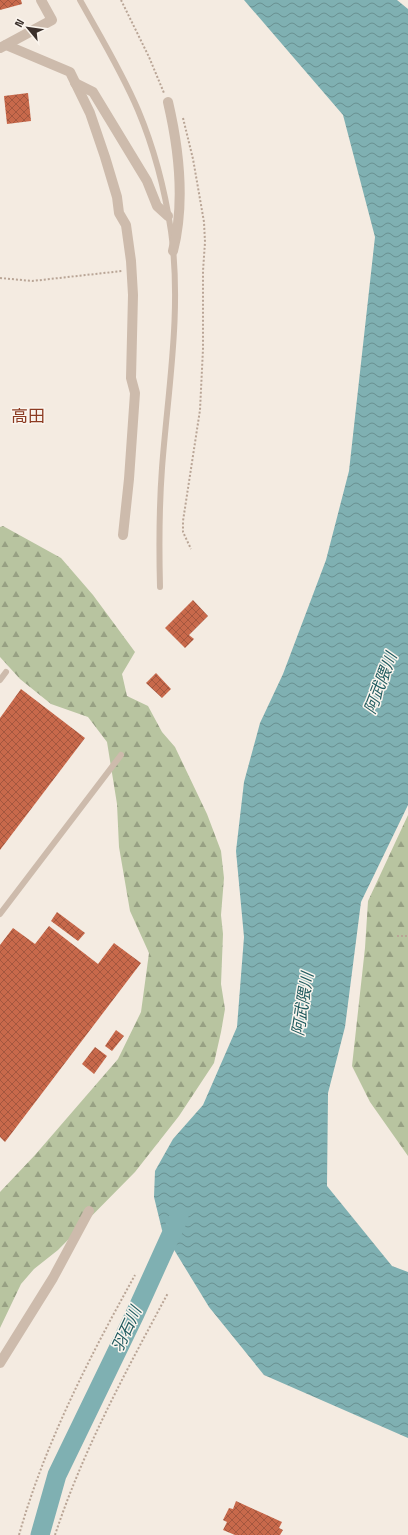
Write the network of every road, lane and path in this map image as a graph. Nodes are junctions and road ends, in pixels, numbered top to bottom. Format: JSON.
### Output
{"nodes":[{"id":1,"x":40,"y":0,"type":"edge"},
{"id":2,"x":80,"y":0,"type":"edge"},
{"id":3,"x":121,"y":0,"type":"edge"},
{"id":4,"x":3,"y":46,"type":"edge"},
{"id":5,"x":75,"y":83,"type":"junction"},
{"id":6,"x":168,"y":102,"type":"joint"},
{"id":7,"x":181,"y":115,"type":"dead end"},
{"id":8,"x":168,"y":216,"type":"junction"},
{"id":9,"x":173,"y":251,"type":"junction"},
{"id":10,"x":132,"y":268,"type":"junction"},
{"id":11,"x":0,"y":278,"type":"edge"},
{"id":12,"x":123,"y":535,"type":"dead end"},
{"id":13,"x":191,"y":550,"type":"dead end"},
{"id":14,"x":160,"y":587,"type":"dead end"},
{"id":15,"x":6,"y":672,"type":"dead end"},
{"id":16,"x":0,"y":680,"type":"edge"},
{"id":17,"x":121,"y":755,"type":"dead end"},
{"id":18,"x":0,"y":914,"type":"edge"},
{"id":19,"x":397,"y":936,"type":"dead end"},
{"id":20,"x":408,"y":936,"type":"edge"},
{"id":21,"x":89,"y":1211,"type":"dead end"},
{"id":22,"x":135,"y":1275,"type":"dead end"},
{"id":23,"x":168,"y":1293,"type":"dead end"},
{"id":24,"x":0,"y":1363,"type":"edge"},
{"id":25,"x":20,"y":1535,"type":"edge"},
{"id":26,"x":55,"y":1535,"type":"edge"}],
"edges":[{"from":1,"to":4,"type":"street"},
{"from":2,"to":8,"type":"lane"},
{"from":3,"to":6,"type":"path"},
{"from":4,"to":5,"type":"street"},
{"from":5,"to":8,"type":"street"},
{"from":5,"to":10,"type":"street"},
{"from":6,"to":9,"type":"street"},
{"from":7,"to":13,"type":"path"},
{"from":8,"to":9,"type":"lane"},
{"from":9,"to":14,"type":"lane"},
{"from":10,"to":11,"type":"path"},
{"from":10,"to":12,"type":"street"},
{"from":15,"to":16,"type":"lane"},
{"from":17,"to":18,"type":"lane"},
{"from":19,"to":20,"type":"path"},
{"from":21,"to":24,"type":"street"},
{"from":22,"to":25,"type":"path"},
{"from":23,"to":26,"type":"path"}]}
